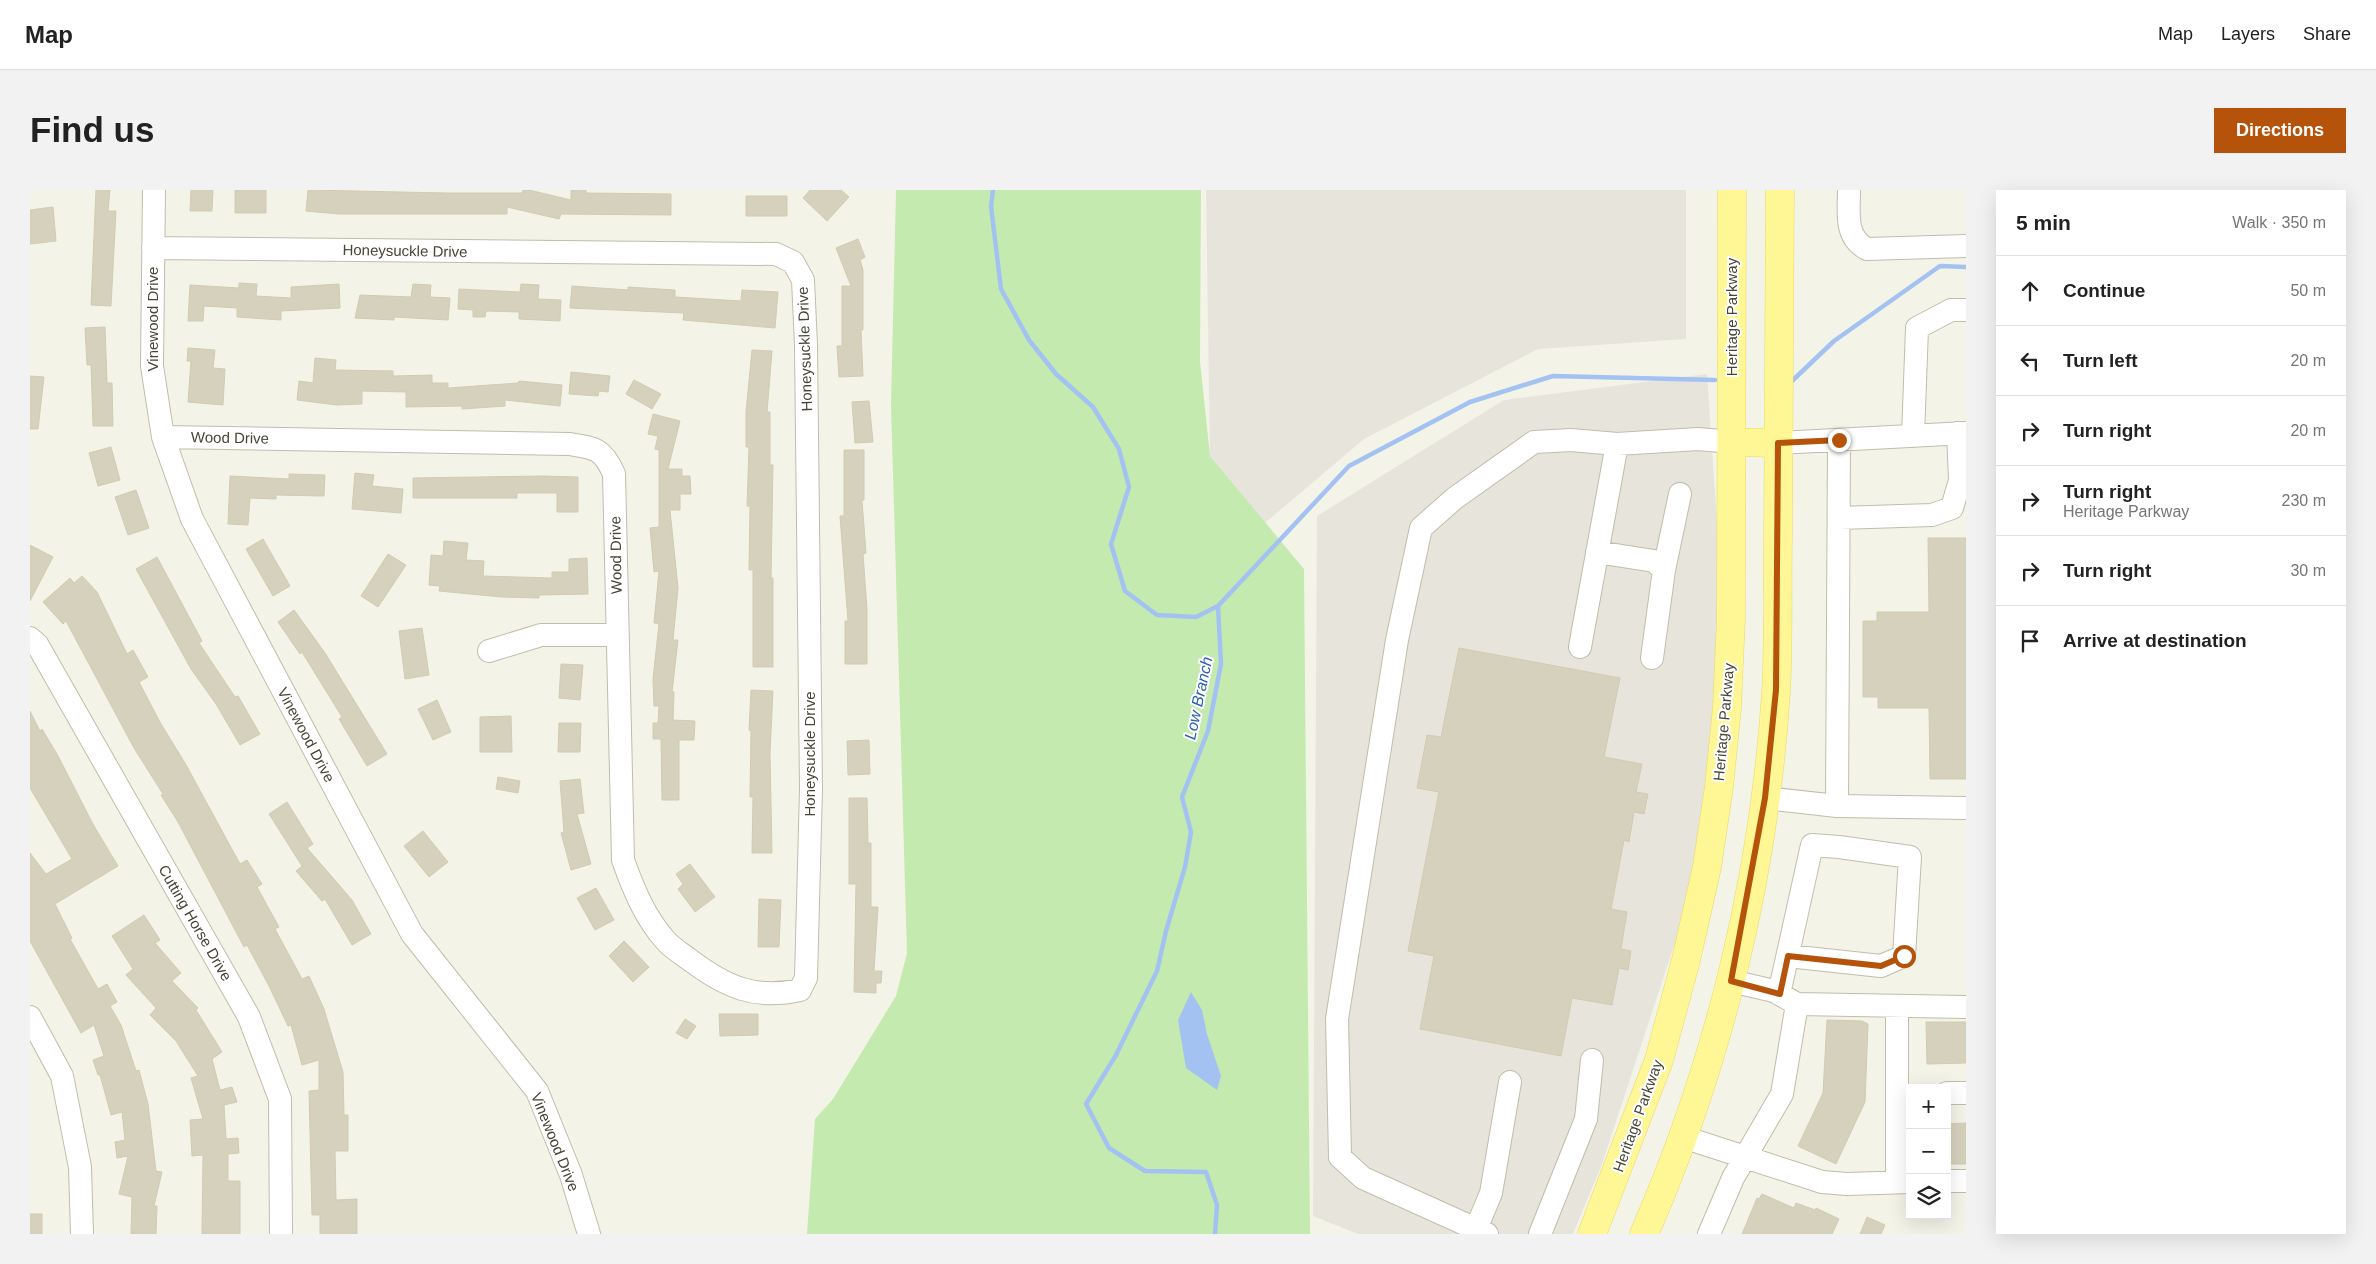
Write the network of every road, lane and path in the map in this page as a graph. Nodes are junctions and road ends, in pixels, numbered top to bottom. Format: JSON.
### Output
{"nodes":[{"id":1,"x":154,"y":190,"type":"edge"},
{"id":2,"x":1732,"y":190,"type":"edge"},
{"id":3,"x":1780,"y":190,"type":"edge"},
{"id":4,"x":1849,"y":190,"type":"edge"},
{"id":5,"x":1966,"y":246,"type":"edge"},
{"id":6,"x":153,"y":248,"type":"junction"},
{"id":7,"x":1966,"y":310,"type":"edge"},
{"id":8,"x":1962,"y":433,"type":"edge"},
{"id":9,"x":1913,"y":436,"type":"junction"},
{"id":10,"x":163,"y":437,"type":"junction"},
{"id":11,"x":1839,"y":440,"type":"junction"},
{"id":12,"x":1732,"y":442,"type":"junction"},
{"id":13,"x":1778,"y":443,"type":"junction"},
{"id":14,"x":1617,"y":444,"type":"junction"},
{"id":15,"x":1963,"y":480,"type":"edge"},
{"id":16,"x":1680,"y":494,"type":"dead end"},
{"id":17,"x":1839,"y":518,"type":"junction"},
{"id":18,"x":1597,"y":552,"type":"junction"},
{"id":19,"x":1664,"y":570,"type":"junction"},
{"id":20,"x":617,"y":635,"type":"junction"},
{"id":21,"x":30,"y":638,"type":"edge"},
{"id":22,"x":1580,"y":647,"type":"dead end"},
{"id":23,"x":489,"y":651,"type":"dead end"},
{"id":24,"x":1652,"y":658,"type":"dead end"},
{"id":25,"x":1765,"y":798,"type":"junction"},
{"id":26,"x":1837,"y":806,"type":"junction"},
{"id":27,"x":1966,"y":808,"type":"edge"},
{"id":28,"x":1788,"y":956,"type":"junction"},
{"id":29,"x":1731,"y":981,"type":"junction"},
{"id":30,"x":800,"y":990,"type":"joint"},
{"id":31,"x":1788,"y":999,"type":"junction"},
{"id":32,"x":1897,"y":1006,"type":"junction"},
{"id":33,"x":1966,"y":1007,"type":"edge"},
{"id":34,"x":30,"y":1017,"type":"edge"},
{"id":35,"x":1592,"y":1060,"type":"dead end"},
{"id":36,"x":1510,"y":1082,"type":"dead end"},
{"id":37,"x":1951,"y":1093,"type":"edge"},
{"id":38,"x":1966,"y":1093,"type":"edge"},
{"id":39,"x":1904,"y":1094,"type":"edge"},
{"id":40,"x":1683,"y":1137,"type":"junction"},
{"id":41,"x":1747,"y":1156,"type":"junction"},
{"id":42,"x":1951,"y":1181,"type":"edge"},
{"id":43,"x":1966,"y":1181,"type":"edge"},
{"id":44,"x":1904,"y":1182,"type":"edge"},
{"id":45,"x":1482,"y":1232,"type":"edge"},
{"id":46,"x":82,"y":1234,"type":"edge"},
{"id":47,"x":282,"y":1234,"type":"edge"},
{"id":48,"x":590,"y":1234,"type":"edge"},
{"id":49,"x":1540,"y":1234,"type":"edge"},
{"id":50,"x":1592,"y":1234,"type":"edge"},
{"id":51,"x":1644,"y":1234,"type":"edge"},
{"id":52,"x":1709,"y":1234,"type":"edge"}],
"edges":[{"from":1,"to":6,"type":"street","name":"Vinewood Drive"},
{"from":2,"to":12,"type":"main road","name":"Heritage Parkway"},
{"from":3,"to":13,"type":"main road"},
{"from":4,"to":5,"type":"street"},
{"from":6,"to":10,"type":"street","name":"Vinewood Drive"},
{"from":6,"to":30,"type":"street","name":"Honeysuckle Drive"},
{"from":7,"to":9,"type":"street"},
{"from":8,"to":9,"type":"street"},
{"from":8,"to":15,"type":"street"},
{"from":9,"to":11,"type":"street"},
{"from":10,"to":20,"type":"street","name":"Wood Drive"},
{"from":10,"to":48,"type":"street","name":"Vinewood Drive"},
{"from":11,"to":13,"type":"street"},
{"from":11,"to":17,"type":"street"},
{"from":12,"to":13,"type":"main road"},
{"from":12,"to":14,"type":"street"},
{"from":12,"to":50,"type":"main road","name":"Heritage Parkway"},
{"from":13,"to":25,"type":"main road"},
{"from":14,"to":18,"type":"street"},
{"from":14,"to":45,"type":"street"},
{"from":15,"to":17,"type":"street"},
{"from":16,"to":19,"type":"street"},
{"from":17,"to":26,"type":"street"},
{"from":18,"to":19,"type":"street"},
{"from":18,"to":22,"type":"street"},
{"from":19,"to":24,"type":"street"},
{"from":20,"to":23,"type":"street"},
{"from":20,"to":30,"type":"street","name":"Wood Drive"},
{"from":21,"to":47,"type":"street","name":"Cutting Horse Drive"},
{"from":25,"to":26,"type":"street"},
{"from":25,"to":29,"type":"main road"},
{"from":26,"to":27,"type":"street"},
{"from":28,"to":28,"type":"street"},
{"from":28,"to":31,"type":"street"},
{"from":29,"to":31,"type":"street"},
{"from":29,"to":40,"type":"main road"},
{"from":31,"to":32,"type":"street"},
{"from":31,"to":41,"type":"street"},
{"from":32,"to":33,"type":"street"},
{"from":32,"to":39,"type":"street"},
{"from":34,"to":46,"type":"street"},
{"from":35,"to":49,"type":"street"},
{"from":36,"to":45,"type":"street"},
{"from":37,"to":38,"type":"street"},
{"from":39,"to":44,"type":"street"},
{"from":40,"to":41,"type":"street"},
{"from":40,"to":51,"type":"main road"},
{"from":41,"to":44,"type":"street"},
{"from":41,"to":52,"type":"street"},
{"from":42,"to":43,"type":"street"}]}
